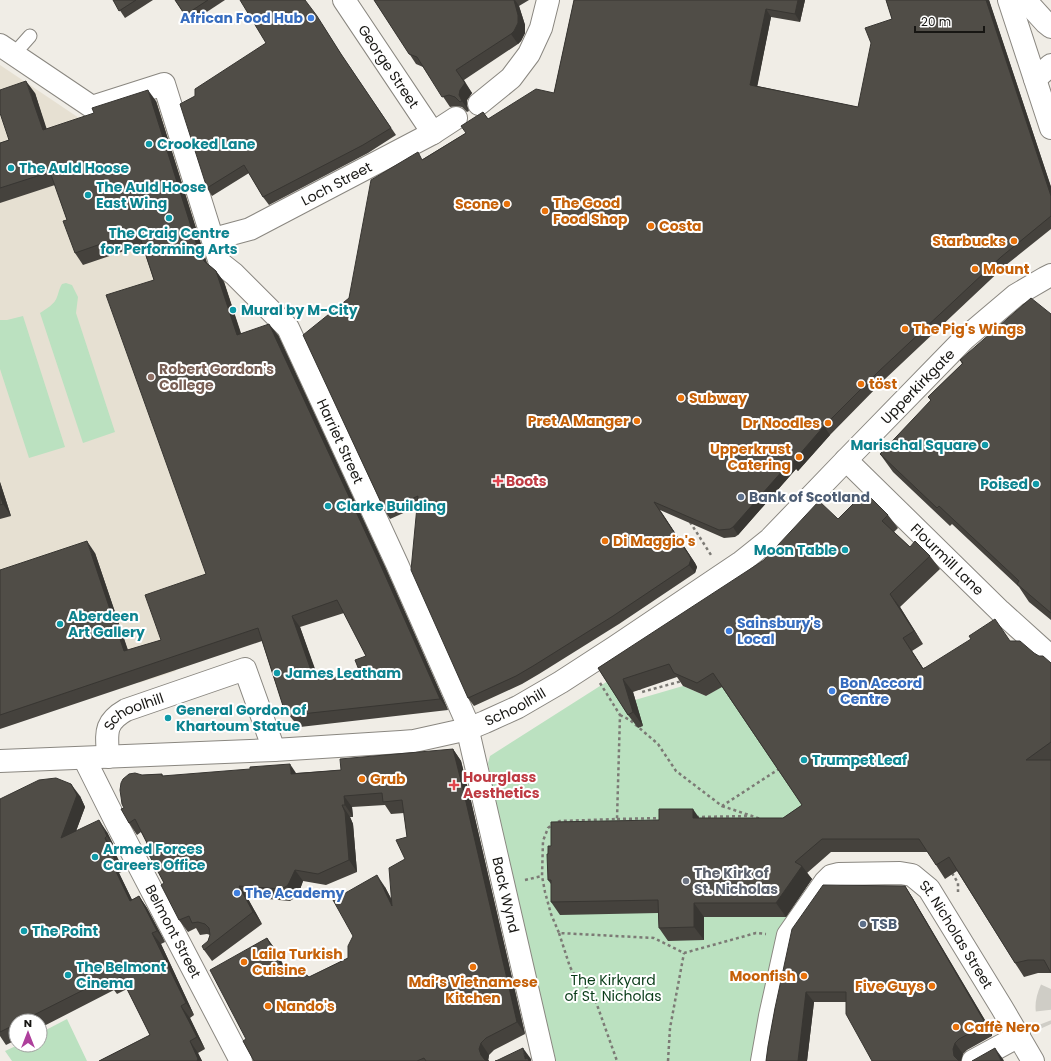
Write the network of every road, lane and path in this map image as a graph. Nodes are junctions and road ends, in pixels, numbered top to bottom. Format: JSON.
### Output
{"nodes":[{"id":1,"x":344,"y":0,"type":"edge"},
{"id":2,"x":548,"y":0,"type":"edge"},
{"id":3,"x":1009,"y":0,"type":"edge"},
{"id":4,"x":1025,"y":0,"type":"edge"},
{"id":5,"x":1051,"y":27,"type":"edge"},
{"id":6,"x":30,"y":36,"type":"dead end"},
{"id":7,"x":7,"y":50,"type":"edge"},
{"id":8,"x":1043,"y":72,"type":"edge"},
{"id":9,"x":479,"y":104,"type":"dead end"},
{"id":10,"x":456,"y":118,"type":"dead end"},
{"id":11,"x":1051,"y":128,"type":"edge"},
{"id":12,"x":433,"y":132,"type":"junction"},
{"id":13,"x":213,"y":239,"type":"junction"},
{"id":14,"x":1051,"y":275,"type":"edge"},
{"id":15,"x":846,"y":460,"type":"junction"},
{"id":16,"x":689,"y":520,"type":"edge"},
{"id":17,"x":718,"y":565,"type":"junction"},
{"id":18,"x":1051,"y":657,"type":"edge"},
{"id":19,"x":588,"y":664,"type":"junction"},
{"id":20,"x":683,"y":680,"type":"edge"},
{"id":21,"x":638,"y":686,"type":"edge"},
{"id":22,"x":620,"y":715,"type":"junction"},
{"id":23,"x":468,"y":729,"type":"junction"},
{"id":24,"x":274,"y":750,"type":"junction"},
{"id":25,"x":108,"y":757,"type":"junction"},
{"id":26,"x":84,"y":758,"type":"junction"},
{"id":27,"x":0,"y":762,"type":"edge"},
{"id":28,"x":783,"y":767,"type":"edge"},
{"id":29,"x":722,"y":806,"type":"junction"},
{"id":30,"x":752,"y":816,"type":"junction"},
{"id":31,"x":689,"y":817,"type":"edge"},
{"id":32,"x":665,"y":818,"type":"edge"},
{"id":33,"x":617,"y":819,"type":"junction"},
{"id":34,"x":767,"y":821,"type":"edge"},
{"id":35,"x":949,"y":868,"type":"edge"},
{"id":36,"x":958,"y":895,"type":"edge"},
{"id":37,"x":559,"y":933,"type":"junction"},
{"id":38,"x":756,"y":933,"type":"dead end"},
{"id":39,"x":206,"y":946,"type":"edge"},
{"id":40,"x":684,"y":953,"type":"junction"},
{"id":41,"x":186,"y":957,"type":"junction"},
{"id":42,"x":1019,"y":1036,"type":"junction"},
{"id":43,"x":520,"y":1051,"type":"edge"},
{"id":44,"x":541,"y":1051,"type":"edge"},
{"id":45,"x":241,"y":1061,"type":"edge"},
{"id":46,"x":617,"y":1061,"type":"edge"},
{"id":47,"x":668,"y":1061,"type":"edge"},
{"id":48,"x":762,"y":1061,"type":"edge"},
{"id":49,"x":973,"y":1061,"type":"edge"},
{"id":50,"x":1033,"y":1061,"type":"edge"}],
"edges":[{"from":1,"to":12,"type":"street","name":"George Street"},
{"from":2,"to":9,"type":"street"},
{"from":3,"to":8,"type":"street"},
{"from":4,"to":5,"type":"street"},
{"from":6,"to":7,"type":"lane"},
{"from":7,"to":13,"type":"street"},
{"from":8,"to":11,"type":"street"},
{"from":10,"to":12,"type":"street","name":"Loch Street"},
{"from":12,"to":13,"type":"street","name":"Loch Street"},
{"from":13,"to":23,"type":"street","name":"Harriet Street"},
{"from":14,"to":15,"type":"street","name":"Upperkirkgate"},
{"from":15,"to":17,"type":"street","name":"Upperkirkgate"},
{"from":15,"to":18,"type":"street","name":"Flourmill Lane"},
{"from":16,"to":17,"type":"path"},
{"from":17,"to":19,"type":"street","name":"Schoolhill"},
{"from":19,"to":22,"type":"path"},
{"from":19,"to":23,"type":"street","name":"Schoolhill"},
{"from":20,"to":21,"type":"path"},
{"from":22,"to":29,"type":"path"},
{"from":22,"to":33,"type":"path"},
{"from":23,"to":24,"type":"street","name":"Schoolhill"},
{"from":23,"to":44,"type":"street","name":"Back Wynd"},
{"from":24,"to":25,"type":"street","name":"Schoolhill"},
{"from":24,"to":25,"type":"street","name":"Schoolhill"},
{"from":25,"to":26,"type":"street","name":"Schoolhill"},
{"from":26,"to":27,"type":"street","name":"Schoolhill"},
{"from":26,"to":41,"type":"street","name":"Belmont Street"},
{"from":28,"to":29,"type":"path"},
{"from":29,"to":30,"type":"path"},
{"from":30,"to":31,"type":"path"},
{"from":30,"to":34,"type":"path"},
{"from":32,"to":33,"type":"path"},
{"from":33,"to":37,"type":"path"},
{"from":35,"to":36,"type":"path"},
{"from":37,"to":40,"type":"path"},
{"from":37,"to":46,"type":"path"},
{"from":38,"to":40,"type":"path"},
{"from":39,"to":41,"type":"street"},
{"from":40,"to":47,"type":"path"},
{"from":41,"to":45,"type":"street","name":"Belmont Street"},
{"from":42,"to":48,"type":"street","name":"St. Nicholas Street"},
{"from":42,"to":49,"type":"street"},
{"from":42,"to":50,"type":"street","name":"St. Nicholas Street"},
{"from":43,"to":44,"type":"street"}]}
